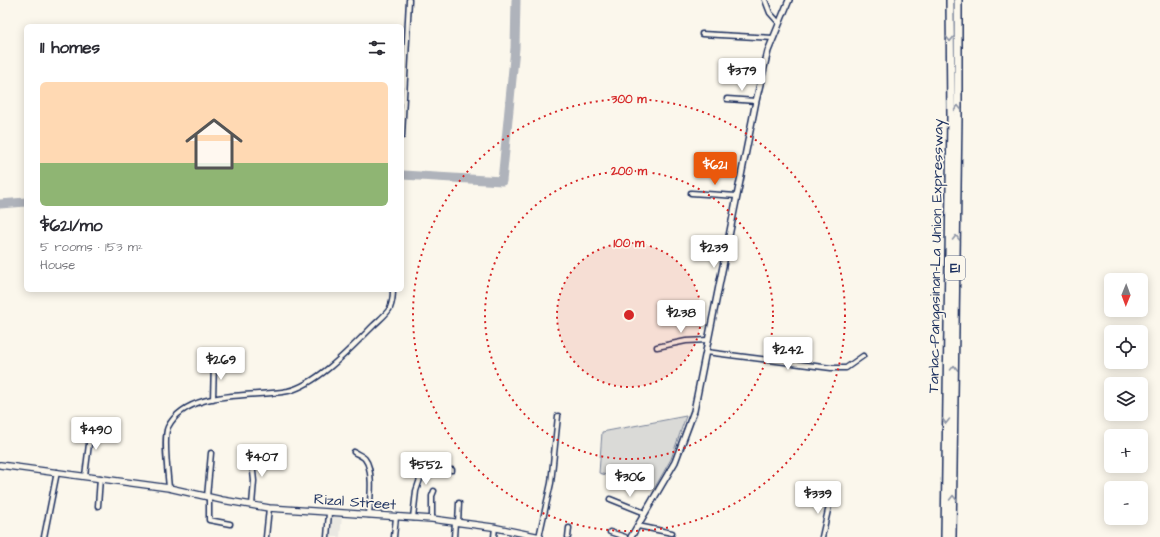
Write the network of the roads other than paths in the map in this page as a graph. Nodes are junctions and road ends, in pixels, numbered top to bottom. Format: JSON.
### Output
{"nodes":[{"id":1,"x":409,"y":0,"type":"edge"},
{"id":2,"x":765,"y":0,"type":"edge"},
{"id":3,"x":790,"y":0,"type":"edge"},
{"id":4,"x":950,"y":0,"type":"edge"},
{"id":5,"x":958,"y":0,"type":"edge"},
{"id":6,"x":779,"y":23,"type":"junction"},
{"id":7,"x":702,"y":34,"type":"dead end"},
{"id":8,"x":773,"y":38,"type":"junction"},
{"id":9,"x":404,"y":97,"type":"edge"},
{"id":10,"x":727,"y":99,"type":"dead end"},
{"id":11,"x":756,"y":100,"type":"junction"},
{"id":12,"x":691,"y":193,"type":"dead end"},
{"id":13,"x":737,"y":196,"type":"junction"},
{"id":14,"x":393,"y":292,"type":"edge"},
{"id":15,"x":708,"y":340,"type":"junction"},
{"id":16,"x":657,"y":347,"type":"dead end"},
{"id":17,"x":706,"y":352,"type":"junction"},
{"id":18,"x":863,"y":356,"type":"dead end"},
{"id":19,"x":214,"y":363,"type":"dead end"},
{"id":20,"x":213,"y":399,"type":"junction"},
{"id":21,"x":558,"y":416,"type":"dead end"},
{"id":22,"x":88,"y":425,"type":"dead end"},
{"id":23,"x":251,"y":452,"type":"dead end"},
{"id":24,"x":354,"y":452,"type":"dead end"},
{"id":25,"x":211,"y":453,"type":"dead end"},
{"id":26,"x":0,"y":465,"type":"edge"},
{"id":27,"x":452,"y":470,"type":"dead end"},
{"id":28,"x":58,"y":472,"type":"junction"},
{"id":29,"x":85,"y":476,"type":"junction"},
{"id":30,"x":100,"y":478,"type":"junction"},
{"id":31,"x":169,"y":488,"type":"junction"},
{"id":32,"x":434,"y":491,"type":"dead end"},
{"id":33,"x":208,"y":497,"type":"junction"},
{"id":34,"x":831,"y":497,"type":"dead end"},
{"id":35,"x":610,"y":499,"type":"dead end"},
{"id":36,"x":459,"y":503,"type":"dead end"},
{"id":37,"x":252,"y":505,"type":"junction"},
{"id":38,"x":98,"y":506,"type":"dead end"},
{"id":39,"x":269,"y":508,"type":"junction"},
{"id":40,"x":329,"y":513,"type":"junction"},
{"id":41,"x":645,"y":513,"type":"junction"},
{"id":42,"x":369,"y":515,"type":"junction"},
{"id":43,"x":396,"y":517,"type":"junction"},
{"id":44,"x":413,"y":518,"type":"junction"},
{"id":45,"x":432,"y":519,"type":"junction"},
{"id":46,"x":457,"y":522,"type":"junction"},
{"id":47,"x":230,"y":524,"type":"dead end"},
{"id":48,"x":638,"y":526,"type":"junction"},
{"id":49,"x":495,"y":527,"type":"junction"},
{"id":50,"x":569,"y":528,"type":"dead end"},
{"id":51,"x":610,"y":532,"type":"dead end"},
{"id":52,"x":672,"y":533,"type":"dead end"},
{"id":53,"x":44,"y":537,"type":"edge"},
{"id":54,"x":266,"y":537,"type":"edge"},
{"id":55,"x":327,"y":537,"type":"edge"},
{"id":56,"x":394,"y":537,"type":"edge"},
{"id":57,"x":454,"y":537,"type":"edge"},
{"id":58,"x":494,"y":537,"type":"edge"},
{"id":59,"x":540,"y":537,"type":"edge"},
{"id":60,"x":568,"y":537,"type":"edge"},
{"id":61,"x":625,"y":537,"type":"edge"},
{"id":62,"x":631,"y":537,"type":"edge"},
{"id":63,"x":822,"y":537,"type":"edge"},
{"id":64,"x":945,"y":537,"type":"edge"},
{"id":65,"x":952,"y":537,"type":"edge"}],
"edges":[{"from":1,"to":9,"type":"street"},
{"from":2,"to":6,"type":"street"},
{"from":3,"to":6,"type":"street"},
{"from":4,"to":64,"type":"highway","name":"Tarlac-Pangasinan-La Union Expressway","number":"E1","one_way":true},
{"from":65,"to":5,"type":"highway","name":"Tarlac-Pangasinan-La Union Expressway","number":"E1","one_way":true},
{"from":6,"to":8,"type":"street"},
{"from":7,"to":8,"type":"street"},
{"from":8,"to":11,"type":"street"},
{"from":10,"to":11,"type":"street"},
{"from":11,"to":13,"type":"street"},
{"from":12,"to":13,"type":"street"},
{"from":13,"to":15,"type":"street"},
{"from":14,"to":20,"type":"street"},
{"from":15,"to":16,"type":"street"},
{"from":15,"to":17,"type":"street"},
{"from":17,"to":18,"type":"street"},
{"from":17,"to":41,"type":"street"},
{"from":19,"to":20,"type":"street"},
{"from":20,"to":31,"type":"street"},
{"from":21,"to":59,"type":"street"},
{"from":22,"to":29,"type":"street"},
{"from":23,"to":37,"type":"street"},
{"from":24,"to":42,"type":"street"},
{"from":25,"to":33,"type":"street"},
{"from":26,"to":28,"type":"main road","name":"Rizal Street"},
{"from":27,"to":44,"type":"street"},
{"from":28,"to":29,"type":"main road","name":"Rizal Street"},
{"from":28,"to":53,"type":"street"},
{"from":29,"to":30,"type":"main road","name":"Rizal Street"},
{"from":30,"to":31,"type":"main road","name":"Rizal Street"},
{"from":30,"to":38,"type":"street"},
{"from":31,"to":33,"type":"main road","name":"Rizal Street"},
{"from":32,"to":45,"type":"street"},
{"from":33,"to":37,"type":"main road","name":"Rizal Street"},
{"from":33,"to":47,"type":"street"},
{"from":34,"to":63,"type":"street"},
{"from":35,"to":41,"type":"street"},
{"from":36,"to":46,"type":"street"},
{"from":37,"to":39,"type":"main road","name":"Rizal Street"},
{"from":39,"to":40,"type":"main road","name":"Rizal Street"},
{"from":39,"to":54,"type":"street"},
{"from":40,"to":42,"type":"main road","name":"Rizal Street"},
{"from":40,"to":55,"type":"street"},
{"from":41,"to":48,"type":"street"},
{"from":42,"to":43,"type":"main road","name":"Rizal Street"},
{"from":43,"to":44,"type":"main road","name":"Rizal Street"},
{"from":43,"to":56,"type":"street"},
{"from":44,"to":45,"type":"main road","name":"Rizal Street"},
{"from":45,"to":46,"type":"main road","name":"Rizal Street"},
{"from":46,"to":49,"type":"main road","name":"Rizal Street"},
{"from":46,"to":57,"type":"street"},
{"from":48,"to":52,"type":"street"},
{"from":48,"to":62,"type":"street"},
{"from":49,"to":58,"type":"street"},
{"from":49,"to":59,"type":"main road","name":"Rizal Street"},
{"from":50,"to":60,"type":"street"},
{"from":51,"to":61,"type":"street"}]}
